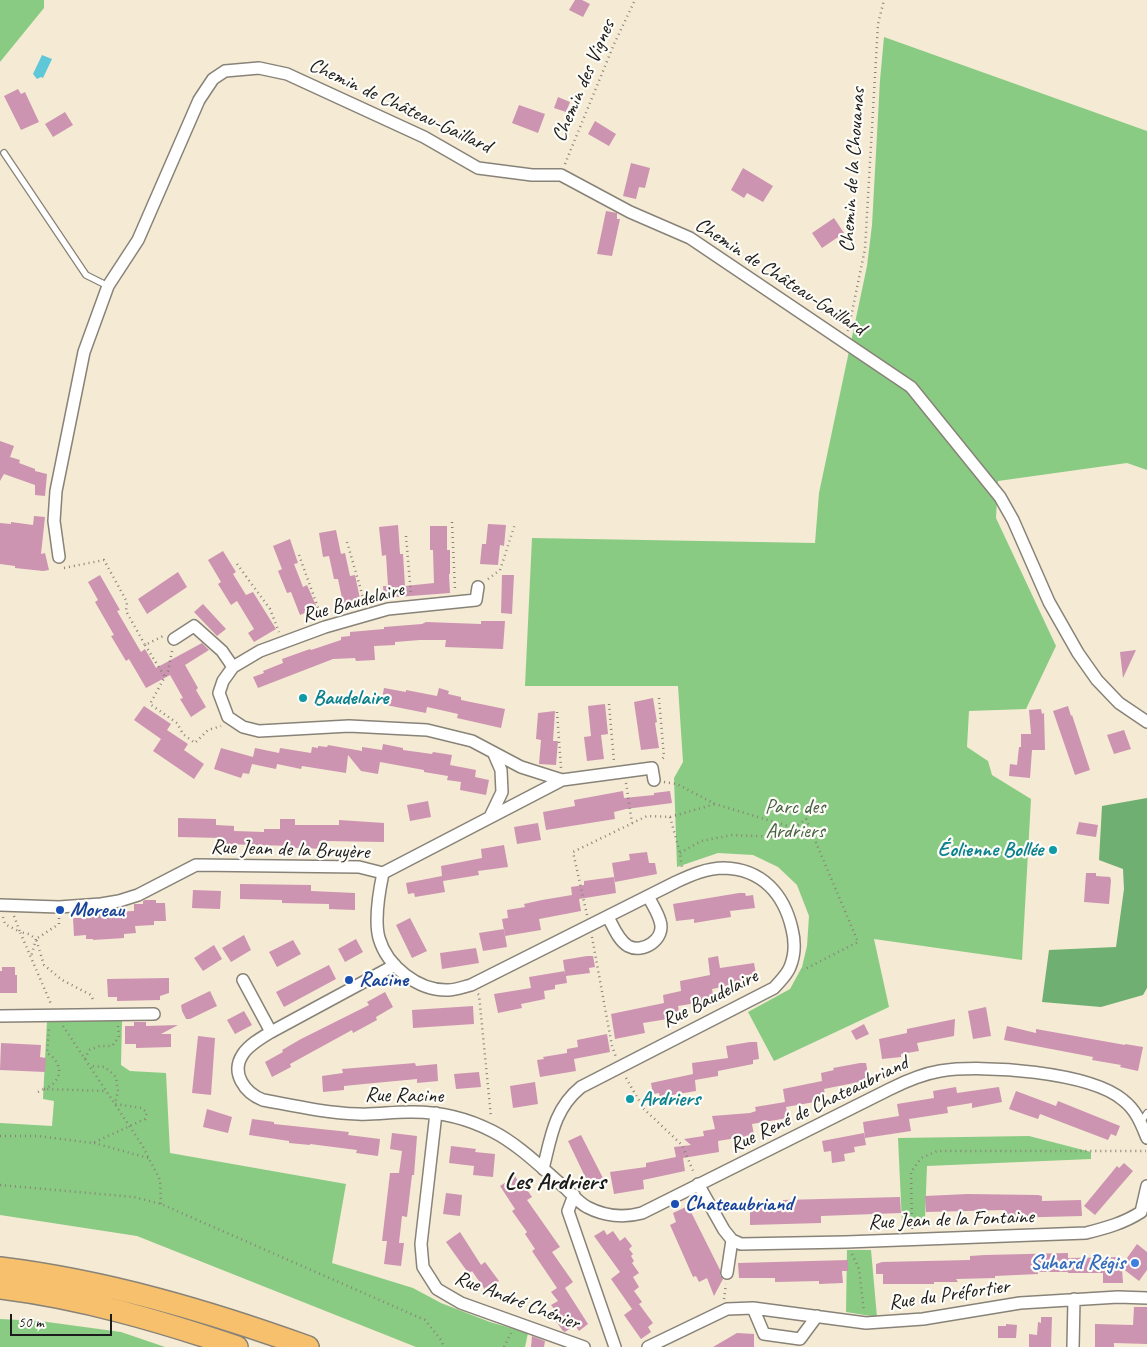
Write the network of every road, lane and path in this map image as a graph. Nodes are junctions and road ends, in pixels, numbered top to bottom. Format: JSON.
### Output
{"nodes":[{"id":1,"x":635,"y":0,"type":"edge"},
{"id":2,"x":884,"y":0,"type":"edge"},
{"id":3,"x":4,"y":153,"type":"dead end"},
{"id":4,"x":561,"y":175,"type":"junction"},
{"id":5,"x":108,"y":286,"type":"junction"},
{"id":6,"x":846,"y":342,"type":"junction"},
{"id":7,"x":452,"y":522,"type":"dead end"},
{"id":8,"x":516,"y":524,"type":"dead end"},
{"id":9,"x":406,"y":536,"type":"dead end"},
{"id":10,"x":347,"y":542,"type":"dead end"},
{"id":11,"x":299,"y":555,"type":"dead end"},
{"id":12,"x":58,"y":557,"type":"joint"},
{"id":13,"x":237,"y":564,"type":"dead end"},
{"id":14,"x":478,"y":587,"type":"joint"},
{"id":15,"x":455,"y":602,"type":"junction"},
{"id":16,"x":412,"y":606,"type":"junction"},
{"id":17,"x":368,"y":615,"type":"junction"},
{"id":18,"x":325,"y":627,"type":"junction"},
{"id":19,"x":174,"y":639,"type":"junction"},
{"id":20,"x":283,"y":642,"type":"junction"},
{"id":21,"x":145,"y":645,"type":"junction"},
{"id":22,"x":233,"y":667,"type":"junction"},
{"id":23,"x":165,"y":677,"type":"junction"},
{"id":24,"x":659,"y":698,"type":"dead end"},
{"id":25,"x":609,"y":704,"type":"dead end"},
{"id":26,"x":557,"y":712,"type":"dead end"},
{"id":27,"x":234,"y":721,"type":"junction"},
{"id":28,"x":1147,"y":722,"type":"edge"},
{"id":29,"x":494,"y":754,"type":"junction"},
{"id":30,"x":652,"y":768,"type":"junction"},
{"id":31,"x":620,"y":771,"type":"junction"},
{"id":32,"x":562,"y":780,"type":"junction"},
{"id":33,"x":654,"y":780,"type":"joint"},
{"id":34,"x":715,"y":804,"type":"junction"},
{"id":35,"x":490,"y":817,"type":"junction"},
{"id":36,"x":670,"y":817,"type":"junction"},
{"id":37,"x":632,"y":823,"type":"junction"},
{"id":38,"x":794,"y":828,"type":"junction"},
{"id":39,"x":680,"y":853,"type":"junction"},
{"id":40,"x":384,"y":873,"type":"junction"},
{"id":41,"x":683,"y":879,"type":"junction"},
{"id":42,"x":648,"y":896,"type":"junction"},
{"id":43,"x":3,"y":907,"type":"edge"},
{"id":44,"x":59,"y":907,"type":"junction"},
{"id":45,"x":608,"y":917,"type":"junction"},
{"id":46,"x":590,"y":926,"type":"junction"},
{"id":47,"x":20,"y":932,"type":"junction"},
{"id":48,"x":36,"y":939,"type":"junction"},
{"id":49,"x":31,"y":957,"type":"junction"},
{"id":50,"x":395,"y":965,"type":"junction"},
{"id":51,"x":243,"y":980,"type":"dead end"},
{"id":52,"x":780,"y":982,"type":"junction"},
{"id":53,"x":470,"y":985,"type":"junction"},
{"id":54,"x":117,"y":1014,"type":"junction"},
{"id":55,"x":154,"y":1014,"type":"dead end"},
{"id":56,"x":53,"y":1015,"type":"junction"},
{"id":57,"x":100,"y":1015,"type":"junction"},
{"id":58,"x":0,"y":1016,"type":"edge"},
{"id":59,"x":270,"y":1032,"type":"junction"},
{"id":60,"x":85,"y":1059,"type":"junction"},
{"id":61,"x":90,"y":1066,"type":"junction"},
{"id":62,"x":620,"y":1067,"type":"junction"},
{"id":63,"x":44,"y":1090,"type":"junction"},
{"id":64,"x":106,"y":1091,"type":"junction"},
{"id":65,"x":38,"y":1092,"type":"dead end"},
{"id":66,"x":115,"y":1104,"type":"junction"},
{"id":67,"x":436,"y":1113,"type":"junction"},
{"id":68,"x":1144,"y":1117,"type":"edge"},
{"id":69,"x":130,"y":1126,"type":"junction"},
{"id":70,"x":493,"y":1131,"type":"junction"},
{"id":71,"x":0,"y":1136,"type":"edge"},
{"id":72,"x":1147,"y":1138,"type":"edge"},
{"id":73,"x":92,"y":1143,"type":"junction"},
{"id":74,"x":1147,"y":1151,"type":"edge"},
{"id":75,"x":148,"y":1158,"type":"junction"},
{"id":76,"x":543,"y":1169,"type":"junction"},
{"id":77,"x":698,"y":1184,"type":"junction"},
{"id":78,"x":0,"y":1185,"type":"edge"},
{"id":79,"x":1147,"y":1186,"type":"edge"},
{"id":80,"x":574,"y":1196,"type":"junction"},
{"id":81,"x":161,"y":1204,"type":"junction"},
{"id":82,"x":1144,"y":1214,"type":"edge"},
{"id":83,"x":732,"y":1240,"type":"junction"},
{"id":84,"x":912,"y":1240,"type":"junction"},
{"id":85,"x":846,"y":1242,"type":"junction"},
{"id":86,"x":0,"y":1268,"type":"edge"},
{"id":87,"x":727,"y":1273,"type":"joint"},
{"id":88,"x":0,"y":1288,"type":"edge"},
{"id":89,"x":1147,"y":1298,"type":"edge"},
{"id":90,"x":1074,"y":1300,"type":"junction"},
{"id":91,"x":753,"y":1308,"type":"junction"},
{"id":92,"x":727,"y":1309,"type":"junction"},
{"id":93,"x":817,"y":1316,"type":"junction"},
{"id":94,"x":866,"y":1323,"type":"junction"},
{"id":95,"x":237,"y":1347,"type":"edge"},
{"id":96,"x":308,"y":1347,"type":"edge"},
{"id":97,"x":444,"y":1347,"type":"edge"},
{"id":98,"x":584,"y":1347,"type":"edge"},
{"id":99,"x":615,"y":1347,"type":"edge"},
{"id":100,"x":648,"y":1347,"type":"edge"},
{"id":101,"x":1073,"y":1347,"type":"edge"}],
"edges":[{"from":1,"to":4,"type":"path","name":"Chemin des Vignes"},
{"from":2,"to":6,"type":"path","name":"Chemin de la Chouanas"},
{"from":3,"to":5,"type":"lane"},
{"from":4,"to":5,"type":"street","name":"Chemin de Château-Gaillard"},
{"from":4,"to":6,"type":"street","name":"Chemin de Château-Gaillard"},
{"from":5,"to":12,"type":"street","name":"Chemin de Château-Gaillard"},
{"from":6,"to":28,"type":"street","name":"Chemin de Château-Gaillard"},
{"from":7,"to":15,"type":"path"},
{"from":8,"to":14,"type":"path"},
{"from":9,"to":16,"type":"path"},
{"from":10,"to":17,"type":"path"},
{"from":11,"to":18,"type":"path"},
{"from":12,"to":21,"type":"path"},
{"from":13,"to":20,"type":"path"},
{"from":14,"to":15,"type":"street","name":"Rue Baudelaire"},
{"from":15,"to":16,"type":"street","name":"Rue Baudelaire"},
{"from":16,"to":17,"type":"street","name":"Rue Baudelaire"},
{"from":17,"to":18,"type":"street","name":"Rue Baudelaire"},
{"from":18,"to":20,"type":"street","name":"Rue Baudelaire"},
{"from":19,"to":21,"type":"path"},
{"from":19,"to":22,"type":"street"},
{"from":19,"to":23,"type":"path"},
{"from":20,"to":22,"type":"street","name":"Rue Baudelaire"},
{"from":21,"to":23,"type":"path"},
{"from":22,"to":27,"type":"street","name":"Rue Baudelaire"},
{"from":23,"to":27,"type":"path"},
{"from":24,"to":30,"type":"path"},
{"from":25,"to":31,"type":"path"},
{"from":26,"to":32,"type":"path"},
{"from":27,"to":29,"type":"street"},
{"from":29,"to":32,"type":"street"},
{"from":29,"to":35,"type":"street"},
{"from":30,"to":31,"type":"street"},
{"from":30,"to":33,"type":"street"},
{"from":31,"to":32,"type":"street"},
{"from":31,"to":37,"type":"path"},
{"from":32,"to":35,"type":"street"},
{"from":33,"to":34,"type":"path"},
{"from":34,"to":36,"type":"path"},
{"from":34,"to":38,"type":"path"},
{"from":35,"to":40,"type":"street"},
{"from":36,"to":37,"type":"path"},
{"from":36,"to":39,"type":"path"},
{"from":37,"to":46,"type":"path"},
{"from":38,"to":39,"type":"path"},
{"from":38,"to":52,"type":"path"},
{"from":39,"to":41,"type":"path"},
{"from":40,"to":44,"type":"street","name":"Rue Jean de la Bruyère"},
{"from":40,"to":50,"type":"street","name":"Rue Baudelaire"},
{"from":41,"to":42,"type":"street","name":"Rue Baudelaire"},
{"from":41,"to":52,"type":"street","name":"Rue Baudelaire"},
{"from":42,"to":45,"type":"street","name":"Rue Baudelaire"},
{"from":42,"to":45,"type":"street"},
{"from":43,"to":44,"type":"street"},
{"from":43,"to":47,"type":"path"},
{"from":43,"to":47,"type":"path"},
{"from":44,"to":48,"type":"path"},
{"from":45,"to":46,"type":"street","name":"Rue Baudelaire"},
{"from":46,"to":53,"type":"street","name":"Rue Baudelaire"},
{"from":46,"to":62,"type":"path"},
{"from":47,"to":48,"type":"path"},
{"from":47,"to":49,"type":"path"},
{"from":48,"to":49,"type":"path"},
{"from":48,"to":57,"type":"path"},
{"from":49,"to":56,"type":"path"},
{"from":50,"to":53,"type":"street","name":"Rue Baudelaire"},
{"from":50,"to":59,"type":"street","name":"Rue Racine"},
{"from":51,"to":59,"type":"street"},
{"from":52,"to":62,"type":"street","name":"Rue Baudelaire"},
{"from":53,"to":70,"type":"path"},
{"from":54,"to":55,"type":"street"},
{"from":54,"to":57,"type":"street"},
{"from":54,"to":60,"type":"path"},
{"from":56,"to":57,"type":"street"},
{"from":56,"to":58,"type":"street"},
{"from":56,"to":60,"type":"path"},
{"from":56,"to":63,"type":"path"},
{"from":59,"to":67,"type":"street","name":"Rue Racine"},
{"from":60,"to":61,"type":"path"},
{"from":61,"to":64,"type":"path"},
{"from":61,"to":66,"type":"path"},
{"from":62,"to":76,"type":"street","name":"Rue Baudelaire"},
{"from":62,"to":77,"type":"path"},
{"from":63,"to":64,"type":"path"},
{"from":63,"to":65,"type":"path"},
{"from":64,"to":66,"type":"path"},
{"from":66,"to":69,"type":"path"},
{"from":66,"to":69,"type":"path"},
{"from":67,"to":70,"type":"street","name":"Rue Racine"},
{"from":67,"to":98,"type":"street","name":"Rue André Chénier"},
{"from":68,"to":72,"type":"street","name":"Rue René de Chateaubriand"},
{"from":68,"to":77,"type":"street","name":"Rue René de Chateaubriand"},
{"from":69,"to":73,"type":"path"},
{"from":69,"to":75,"type":"path"},
{"from":70,"to":76,"type":"street","name":"Rue Racine"},
{"from":71,"to":73,"type":"path"},
{"from":73,"to":75,"type":"path"},
{"from":74,"to":84,"type":"path"},
{"from":75,"to":81,"type":"path"},
{"from":76,"to":80,"type":"street","name":"Rue Racine"},
{"from":77,"to":80,"type":"street","name":"Rue René de Chateaubriand"},
{"from":77,"to":83,"type":"street"},
{"from":78,"to":81,"type":"path"},
{"from":79,"to":82,"type":"street","name":"Rue Jean de la Fontaine"},
{"from":80,"to":99,"type":"street"},
{"from":81,"to":97,"type":"path"},
{"from":82,"to":84,"type":"street","name":"Rue Jean de la Fontaine"},
{"from":83,"to":85,"type":"street","name":"Rue Jean de la Fontaine"},
{"from":83,"to":87,"type":"street"},
{"from":84,"to":85,"type":"street","name":"Rue Jean de la Fontaine"},
{"from":85,"to":94,"type":"path"},
{"from":86,"to":96,"type":"highway"},
{"from":87,"to":92,"type":"path"},
{"from":88,"to":95,"type":"highway"},
{"from":89,"to":90,"type":"street","name":"Rue du Préfortier"},
{"from":90,"to":94,"type":"street","name":"Rue du Préfortier"},
{"from":90,"to":101,"type":"street"},
{"from":91,"to":92,"type":"street","name":"Rue du Préfortier"},
{"from":91,"to":93,"type":"street","name":"Rue du Préfortier"},
{"from":91,"to":93,"type":"street"},
{"from":92,"to":100,"type":"street","name":"Rue du Préfortier"},
{"from":93,"to":94,"type":"street","name":"Rue du Préfortier"}]}
